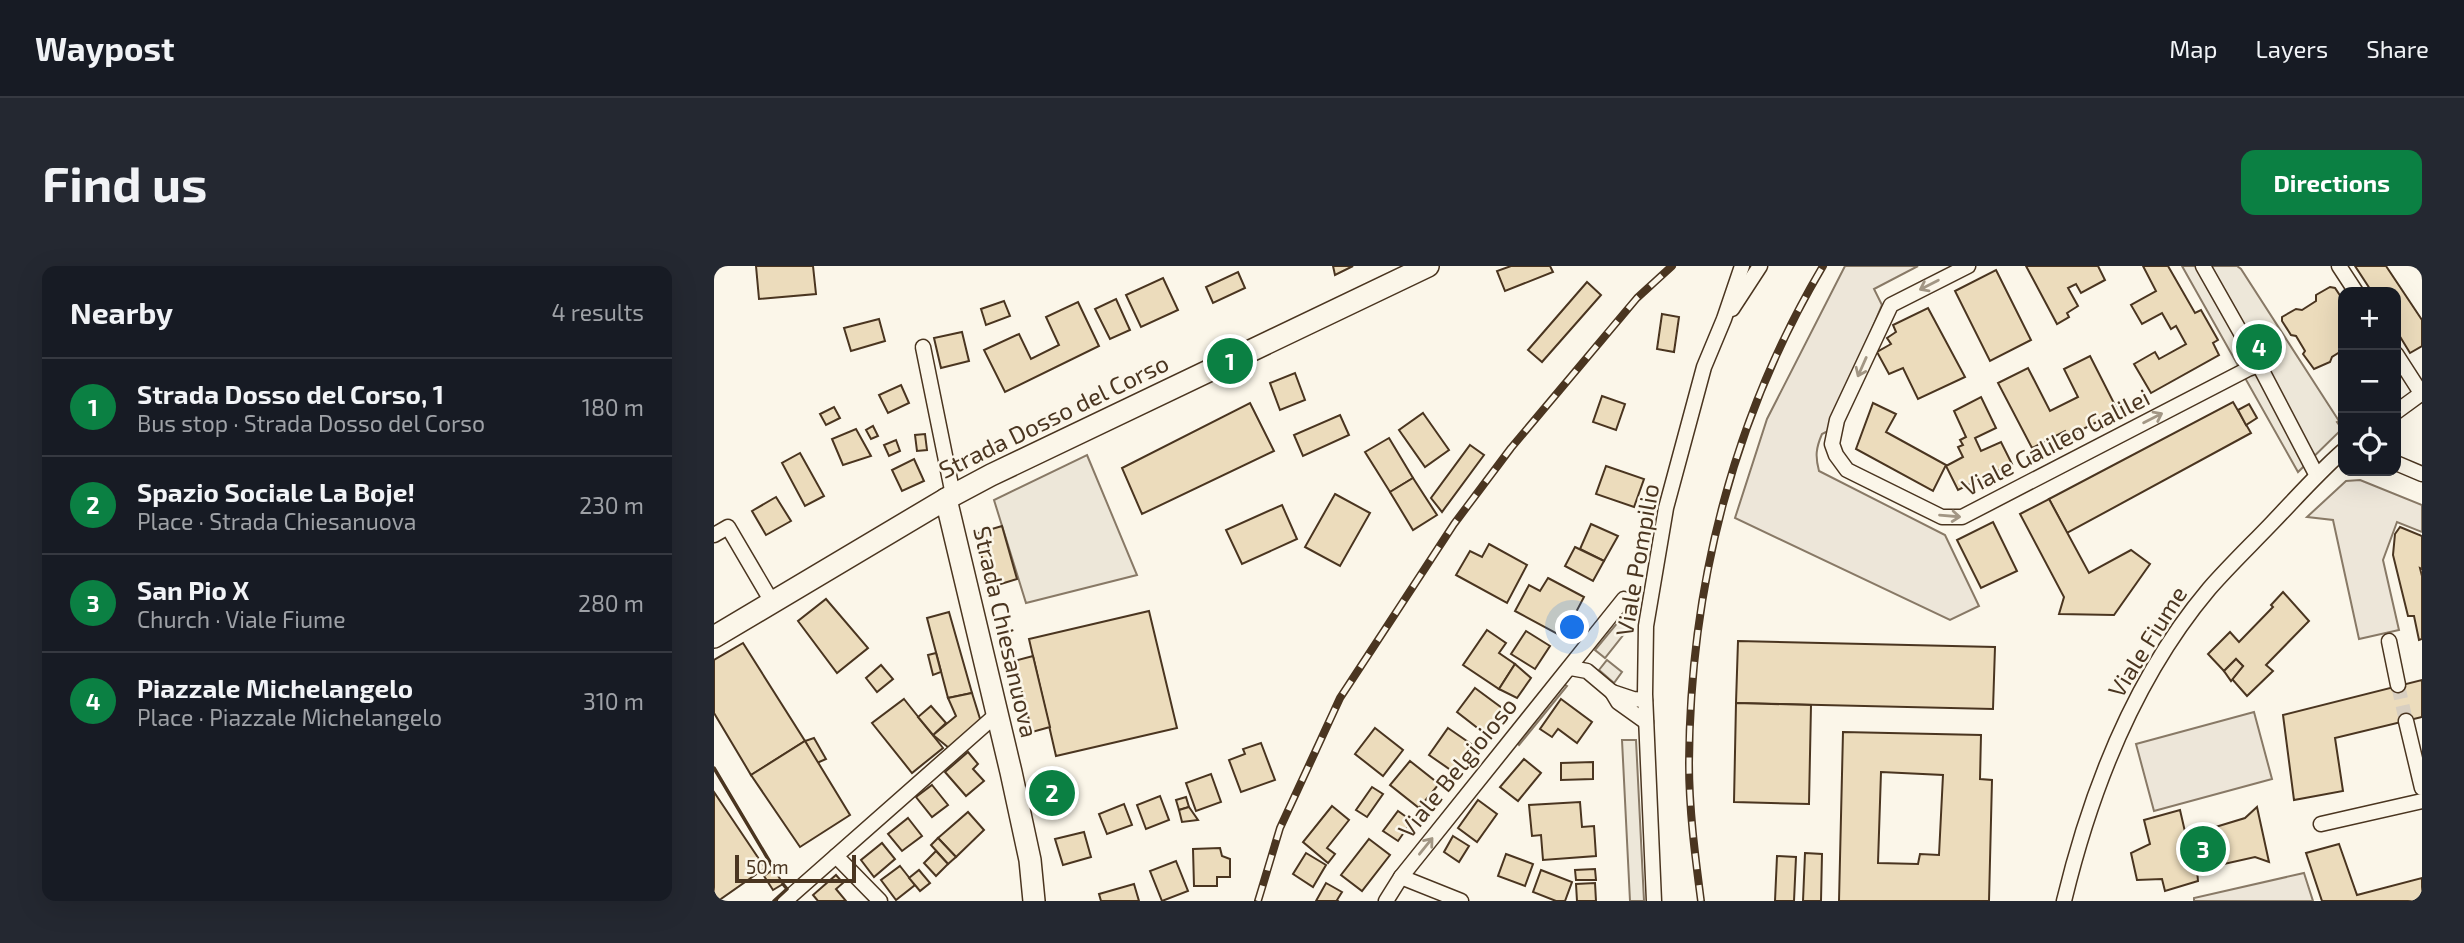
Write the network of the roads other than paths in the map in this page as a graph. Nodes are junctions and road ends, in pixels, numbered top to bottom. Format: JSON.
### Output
{"nodes":[{"id":1,"x":1428,"y":266,"type":"edge"},
{"id":2,"x":1742,"y":266,"type":"edge"},
{"id":3,"x":1760,"y":266,"type":"edge"},
{"id":4,"x":1968,"y":266,"type":"edge"},
{"id":5,"x":2204,"y":266,"type":"edge"},
{"id":6,"x":2339,"y":266,"type":"edge"},
{"id":7,"x":2353,"y":287,"type":"edge"},
{"id":8,"x":1724,"y":318,"type":"junction"},
{"id":9,"x":923,"y":347,"type":"dead end"},
{"id":10,"x":2401,"y":362,"type":"edge"},
{"id":11,"x":2259,"y":365,"type":"junction"},
{"id":12,"x":2421,"y":393,"type":"edge"},
{"id":13,"x":2401,"y":408,"type":"edge"},
{"id":14,"x":2338,"y":455,"type":"edge"},
{"id":15,"x":2401,"y":465,"type":"edge"},
{"id":16,"x":2316,"y":474,"type":"junction"},
{"id":17,"x":2422,"y":474,"type":"edge"},
{"id":18,"x":950,"y":497,"type":"junction"},
{"id":19,"x":714,"y":535,"type":"edge"},
{"id":20,"x":1624,"y":599,"type":"dead end"},
{"id":21,"x":772,"y":602,"type":"junction"},
{"id":22,"x":714,"y":637,"type":"edge"},
{"id":23,"x":2389,"y":641,"type":"dead end"},
{"id":24,"x":1590,"y":643,"type":"junction"},
{"id":25,"x":1571,"y":668,"type":"junction"},
{"id":26,"x":1587,"y":671,"type":"junction"},
{"id":27,"x":2398,"y":685,"type":"tunnel mouth"},
{"id":28,"x":1612,"y":692,"type":"junction"},
{"id":29,"x":1645,"y":700,"type":"junction"},
{"id":30,"x":997,"y":714,"type":"junction"},
{"id":31,"x":2406,"y":721,"type":"tunnel mouth"},
{"id":32,"x":1646,"y":722,"type":"junction"},
{"id":33,"x":2422,"y":788,"type":"edge"},
{"id":34,"x":2422,"y":801,"type":"edge"},
{"id":35,"x":2321,"y":824,"type":"dead end"},
{"id":36,"x":836,"y":856,"type":"junction"},
{"id":37,"x":1401,"y":877,"type":"junction"},
{"id":38,"x":785,"y":901,"type":"edge"},
{"id":39,"x":880,"y":901,"type":"edge"},
{"id":40,"x":1034,"y":901,"type":"edge"},
{"id":41,"x":1386,"y":901,"type":"edge"},
{"id":42,"x":1461,"y":901,"type":"edge"},
{"id":43,"x":1654,"y":901,"type":"edge"},
{"id":44,"x":2064,"y":901,"type":"edge"}],
"edges":[{"from":1,"to":18,"type":"main road","name":"Strada Dosso del Corso"},
{"from":2,"to":8,"type":"street","name":"Viale Pompilio"},
{"from":3,"to":8,"type":"street","name":"Viale Pompilio"},
{"from":4,"to":11,"type":"street","name":"Viale Galileo Galilei","one_way":true},
{"from":5,"to":11,"type":"street"},
{"from":6,"to":7,"type":"street"},
{"from":8,"to":29,"type":"street","name":"Viale Pompilio"},
{"from":9,"to":18,"type":"street"},
{"from":10,"to":12,"type":"street"},
{"from":11,"to":16,"type":"street"},
{"from":12,"to":13,"type":"street"},
{"from":14,"to":16,"type":"street","name":"Viale Fiume"},
{"from":15,"to":17,"type":"street"},
{"from":16,"to":44,"type":"street","name":"Viale Fiume"},
{"from":18,"to":21,"type":"main road","name":"Strada Dosso del Corso"},
{"from":18,"to":30,"type":"main road","name":"Strada Chiesanuova"},
{"from":19,"to":21,"type":"street"},
{"from":20,"to":24,"type":"street","name":"Viale Belgioioso"},
{"from":21,"to":22,"type":"main road","name":"Strada Dosso del Corso"},
{"from":23,"to":27,"type":"street"},
{"from":24,"to":25,"type":"street","name":"Viale Belgioioso"},
{"from":24,"to":26,"type":"street"},
{"from":25,"to":26,"type":"street"},
{"from":37,"to":25,"type":"street","name":"Viale Belgioioso","one_way":true},
{"from":26,"to":28,"type":"street"},
{"from":28,"to":29,"type":"street"},
{"from":28,"to":32,"type":"street"},
{"from":29,"to":32,"type":"street","name":"Viale Pompilio"},
{"from":30,"to":36,"type":"street"},
{"from":30,"to":40,"type":"main road","name":"Strada Chiesanuova"},
{"from":31,"to":33,"type":"street"},
{"from":32,"to":43,"type":"street","name":"Viale Pompilio"},
{"from":34,"to":35,"type":"street"},
{"from":36,"to":38,"type":"street"},
{"from":36,"to":39,"type":"street"},
{"from":37,"to":41,"type":"street","name":"Viale Belgioioso"},
{"from":37,"to":42,"type":"street"}]}
